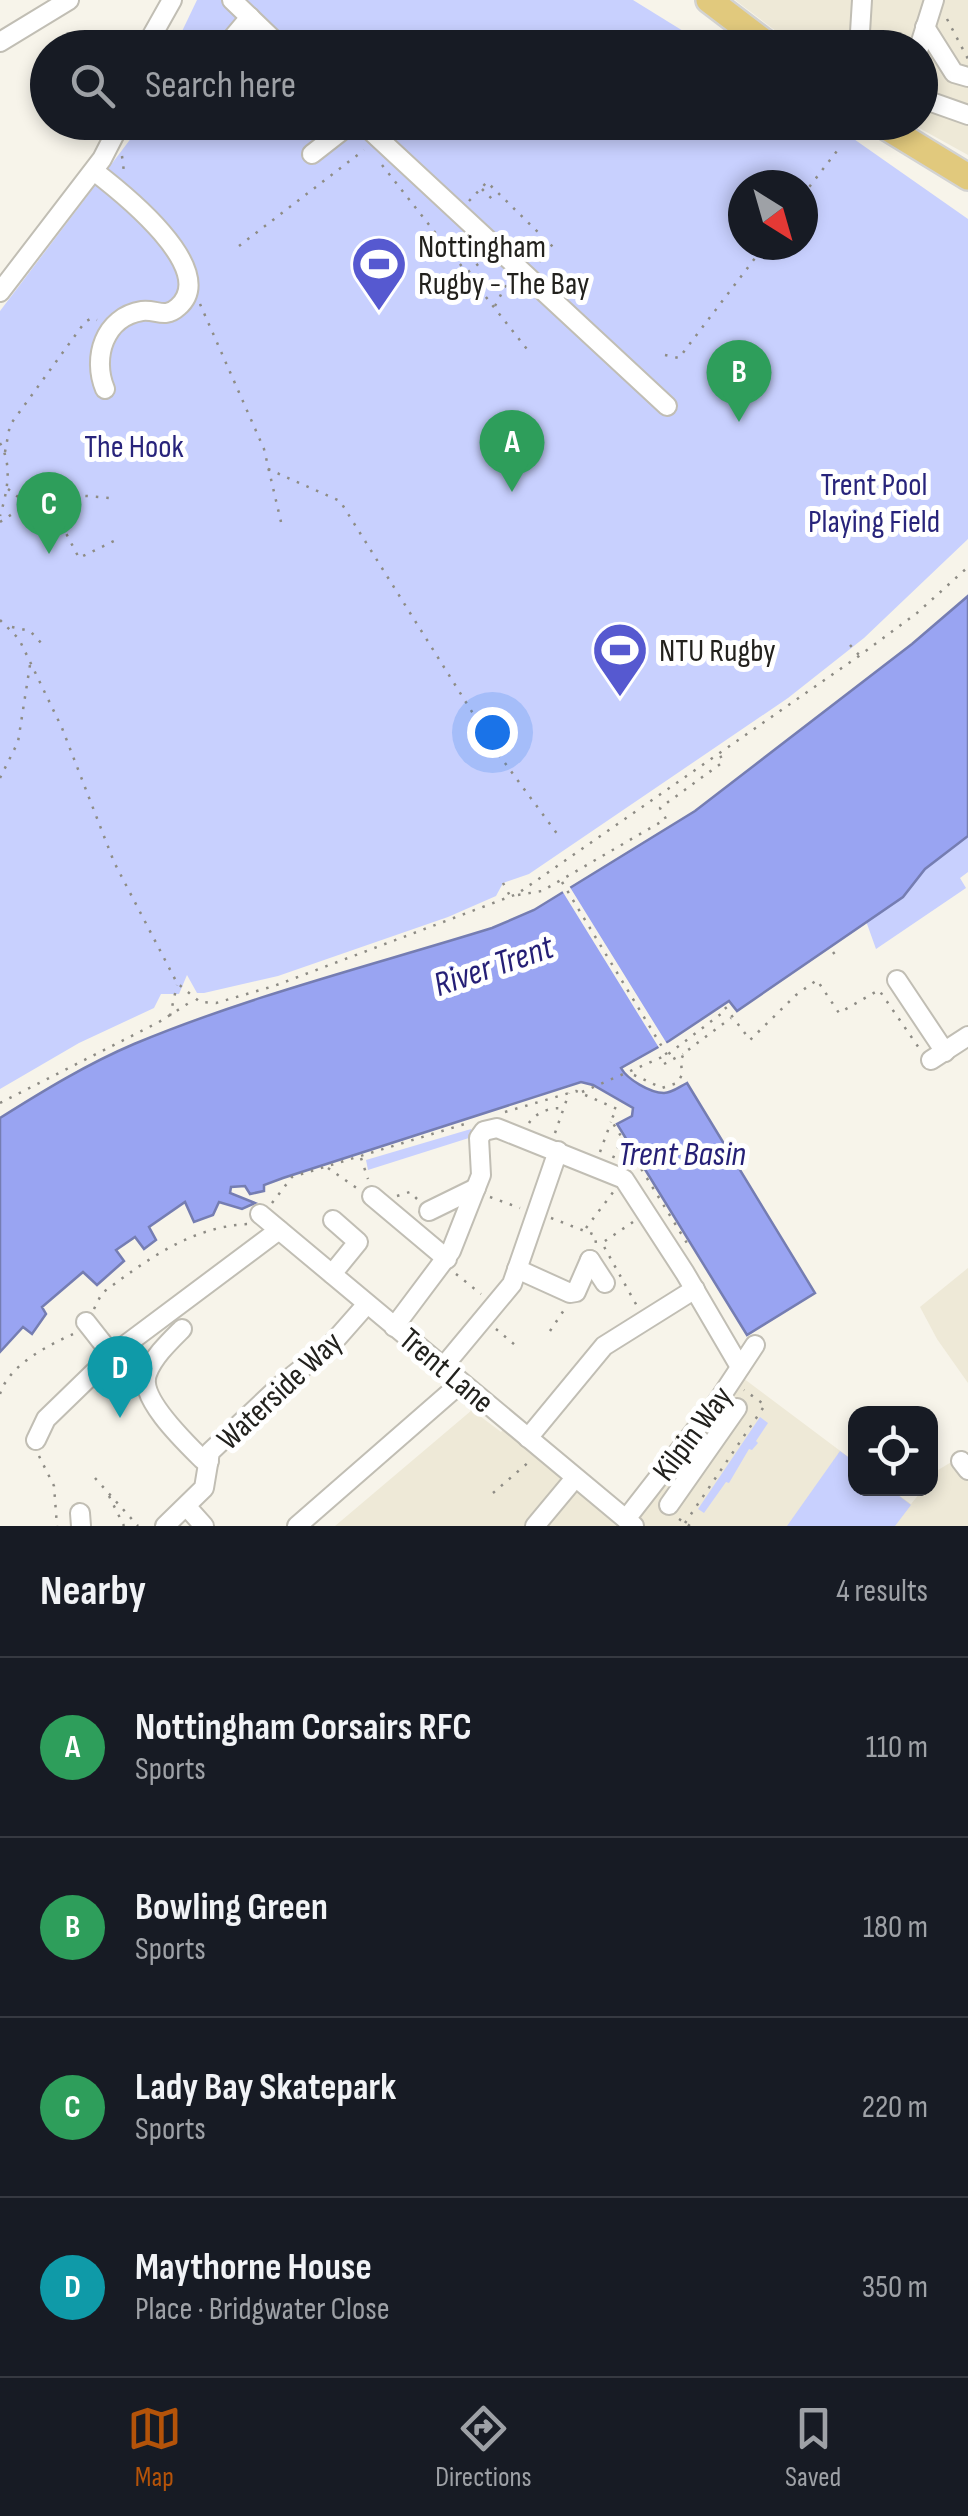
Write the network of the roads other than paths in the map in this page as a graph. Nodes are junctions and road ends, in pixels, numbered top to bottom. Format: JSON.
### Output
{"nodes":[{"id":1,"x":69,"y":0,"type":"edge"},
{"id":2,"x":172,"y":0,"type":"edge"},
{"id":3,"x":709,"y":0,"type":"edge"},
{"id":4,"x":862,"y":0,"type":"edge"},
{"id":5,"x":244,"y":7,"type":"edge"},
{"id":6,"x":939,"y":7,"type":"edge"},
{"id":7,"x":925,"y":27,"type":"junction"},
{"id":8,"x":156,"y":30,"type":"edge"},
{"id":9,"x":233,"y":30,"type":"edge"},
{"id":10,"x":265,"y":30,"type":"edge"},
{"id":11,"x":748,"y":30,"type":"edge"},
{"id":12,"x":860,"y":30,"type":"edge"},
{"id":13,"x":924,"y":30,"type":"edge"},
{"id":14,"x":927,"y":30,"type":"edge"},
{"id":15,"x":0,"y":42,"type":"edge"},
{"id":16,"x":938,"y":48,"type":"edge"},
{"id":17,"x":968,"y":77,"type":"edge"},
{"id":18,"x":938,"y":104,"type":"edge"},
{"id":19,"x":968,"y":115,"type":"edge"},
{"id":20,"x":110,"y":140,"type":"edge"},
{"id":21,"x":330,"y":140,"type":"edge"},
{"id":22,"x":381,"y":140,"type":"edge"},
{"id":23,"x":907,"y":140,"type":"edge"},
{"id":24,"x":312,"y":154,"type":"dead end"},
{"id":25,"x":94,"y":171,"type":"junction"},
{"id":26,"x":964,"y":175,"type":"edge"},
{"id":27,"x":0,"y":292,"type":"edge"},
{"id":28,"x":105,"y":388,"type":"dead end"},
{"id":29,"x":667,"y":406,"type":"dead end"},
{"id":30,"x":898,"y":980,"type":"dead end"},
{"id":31,"x":951,"y":1050,"type":"edge"},
{"id":32,"x":554,"y":1150,"type":"junction"},
{"id":33,"x":475,"y":1190,"type":"junction"},
{"id":34,"x":370,"y":1194,"type":"road end"},
{"id":35,"x":429,"y":1212,"type":"dead end"},
{"id":36,"x":254,"y":1219,"type":"road end"},
{"id":37,"x":332,"y":1220,"type":"dead end"},
{"id":38,"x":280,"y":1230,"type":"junction"},
{"id":39,"x":445,"y":1261,"type":"junction"},
{"id":40,"x":517,"y":1268,"type":"junction"},
{"id":41,"x":323,"y":1275,"type":"junction"},
{"id":42,"x":605,"y":1283,"type":"dead end"},
{"id":43,"x":698,"y":1294,"type":"junction"},
{"id":44,"x":368,"y":1304,"type":"junction"},
{"id":45,"x":84,"y":1323,"type":"road end"},
{"id":46,"x":394,"y":1327,"type":"junction"},
{"id":47,"x":182,"y":1329,"type":"dead end"},
{"id":48,"x":755,"y":1345,"type":"dead end"},
{"id":49,"x":112,"y":1355,"type":"junction"},
{"id":50,"x":740,"y":1366,"type":"junction"},
{"id":51,"x":443,"y":1367,"type":"junction"},
{"id":52,"x":461,"y":1382,"type":"junction"},
{"id":53,"x":718,"y":1400,"type":"junction"},
{"id":54,"x":36,"y":1440,"type":"dead end"},
{"id":55,"x":532,"y":1447,"type":"junction"},
{"id":56,"x":209,"y":1462,"type":"junction"},
{"id":57,"x":575,"y":1478,"type":"junction"},
{"id":58,"x":187,"y":1506,"type":"junction"},
{"id":59,"x":669,"y":1506,"type":"dead end"},
{"id":60,"x":630,"y":1523,"type":"edge"},
{"id":61,"x":165,"y":1526,"type":"edge"},
{"id":62,"x":204,"y":1526,"type":"edge"},
{"id":63,"x":297,"y":1526,"type":"edge"},
{"id":64,"x":535,"y":1526,"type":"edge"}],
"edges":[{"from":1,"to":15,"type":"street"},
{"from":2,"to":8,"type":"street"},
{"from":3,"to":11,"type":"highway"},
{"from":4,"to":12,"type":"street"},
{"from":5,"to":9,"type":"street"},
{"from":5,"to":10,"type":"street"},
{"from":6,"to":7,"type":"street"},
{"from":7,"to":13,"type":"street"},
{"from":7,"to":14,"type":"street"},
{"from":16,"to":17,"type":"street"},
{"from":18,"to":19,"type":"street"},
{"from":20,"to":25,"type":"street"},
{"from":21,"to":24,"type":"street"},
{"from":22,"to":29,"type":"street"},
{"from":23,"to":26,"type":"highway"},
{"from":25,"to":27,"type":"street"},
{"from":25,"to":28,"type":"street"},
{"from":30,"to":31,"type":"street"},
{"from":32,"to":33,"type":"street"},
{"from":32,"to":40,"type":"street"},
{"from":32,"to":43,"type":"street"},
{"from":33,"to":35,"type":"street"},
{"from":33,"to":39,"type":"street"},
{"from":34,"to":39,"type":"street"},
{"from":36,"to":38,"type":"street","name":"Trent Lane"},
{"from":37,"to":41,"type":"street"},
{"from":38,"to":41,"type":"street","name":"Trent Lane"},
{"from":38,"to":49,"type":"street"},
{"from":39,"to":46,"type":"street"},
{"from":40,"to":42,"type":"street"},
{"from":40,"to":51,"type":"street"},
{"from":41,"to":44,"type":"street","name":"Trent Lane"},
{"from":43,"to":50,"type":"street"},
{"from":43,"to":55,"type":"street"},
{"from":44,"to":46,"type":"street","name":"Trent Lane"},
{"from":44,"to":56,"type":"street","name":"Waterside Way"},
{"from":45,"to":49,"type":"street"},
{"from":46,"to":51,"type":"street","name":"Trent Lane"},
{"from":47,"to":56,"type":"street"},
{"from":48,"to":50,"type":"street","name":"Kilpin Way"},
{"from":49,"to":54,"type":"street"},
{"from":50,"to":53,"type":"street","name":"Kilpin Way"},
{"from":51,"to":52,"type":"street","name":"Trent Lane"},
{"from":52,"to":55,"type":"street","name":"Trent Lane"},
{"from":52,"to":63,"type":"street"},
{"from":53,"to":59,"type":"street"},
{"from":53,"to":60,"type":"street","name":"Kilpin Way"},
{"from":55,"to":57,"type":"street","name":"Trent Lane"},
{"from":56,"to":58,"type":"street","name":"Waterside Way"},
{"from":57,"to":60,"type":"street","name":"Trent Lane"},
{"from":57,"to":64,"type":"street"},
{"from":58,"to":61,"type":"street","name":"Waterside Way"},
{"from":58,"to":62,"type":"street"}]}
